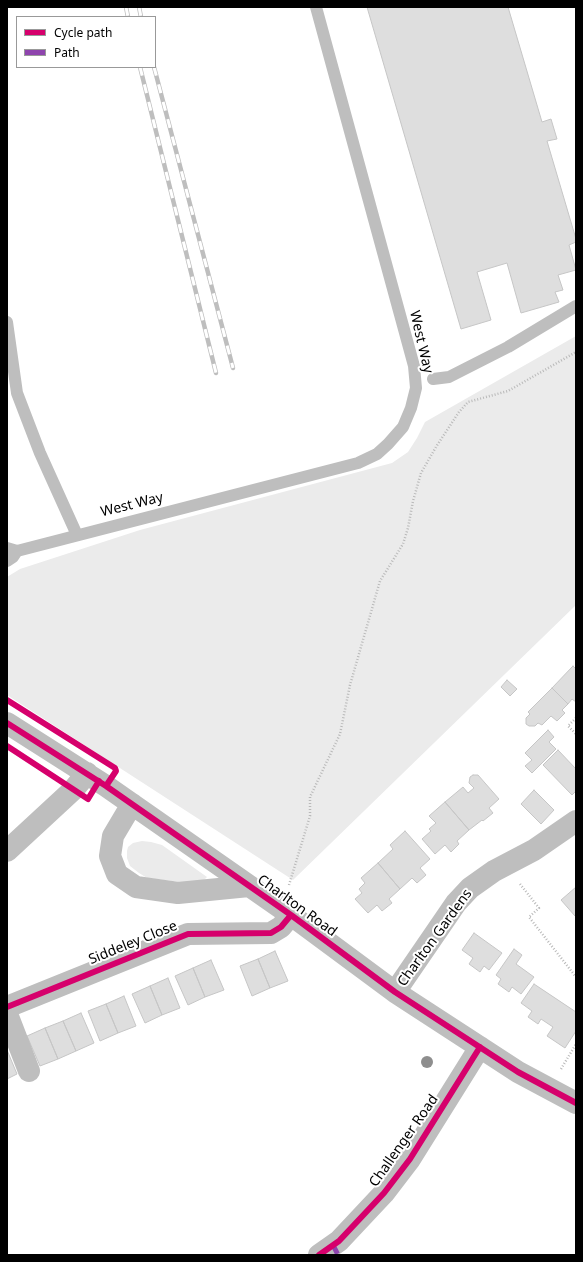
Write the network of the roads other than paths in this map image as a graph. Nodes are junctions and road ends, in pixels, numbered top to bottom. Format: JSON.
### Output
{"nodes":[{"id":1,"x":316,"y":7,"type":"edge"},
{"id":2,"x":576,"y":306,"type":"edge"},
{"id":3,"x":7,"y":322,"type":"edge"},
{"id":4,"x":433,"y":379,"type":"dead end"},
{"id":5,"x":12,"y":388,"type":"edge"},
{"id":6,"x":77,"y":535,"type":"junction"},
{"id":7,"x":12,"y":550,"type":"edge"},
{"id":8,"x":7,"y":561,"type":"edge"},
{"id":9,"x":7,"y":723,"type":"edge"},
{"id":10,"x":87,"y":773,"type":"junction"},
{"id":11,"x":132,"y":804,"type":"junction"},
{"id":12,"x":576,"y":821,"type":"edge"},
{"id":13,"x":7,"y":851,"type":"edge"},
{"id":14,"x":249,"y":886,"type":"junction"},
{"id":15,"x":286,"y":912,"type":"junction"},
{"id":16,"x":395,"y":992,"type":"junction"},
{"id":17,"x":7,"y":1007,"type":"edge"},
{"id":18,"x":7,"y":1014,"type":"edge"},
{"id":19,"x":480,"y":1047,"type":"junction"},
{"id":20,"x":29,"y":1071,"type":"dead end"},
{"id":21,"x":576,"y":1104,"type":"edge"},
{"id":22,"x":319,"y":1255,"type":"edge"}],
"edges":[{"from":1,"to":6,"type":"lane","name":"West Way"},
{"from":2,"to":4,"type":"lane"},
{"from":3,"to":5,"type":"lane"},
{"from":5,"to":6,"type":"lane"},
{"from":6,"to":7,"type":"lane","name":"West Way"},
{"from":7,"to":8,"type":"lane","name":"West Way"},
{"from":9,"to":10,"type":"street","name":"Charlton Road"},
{"from":10,"to":11,"type":"street","name":"Charlton Road"},
{"from":10,"to":13,"type":"street"},
{"from":11,"to":14,"type":"street","name":"Charlton Road"},
{"from":11,"to":14,"type":"street"},
{"from":12,"to":16,"type":"street","name":"Charlton Gardens"},
{"from":14,"to":15,"type":"street","name":"Charlton Road"},
{"from":15,"to":16,"type":"street","name":"Charlton Road"},
{"from":15,"to":17,"type":"street","name":"Siddeley Close"},
{"from":16,"to":19,"type":"street","name":"Charlton Road"},
{"from":18,"to":20,"type":"street"},
{"from":19,"to":21,"type":"street","name":"Charlton Road"},
{"from":19,"to":22,"type":"street","name":"Challenger Road"}]}
